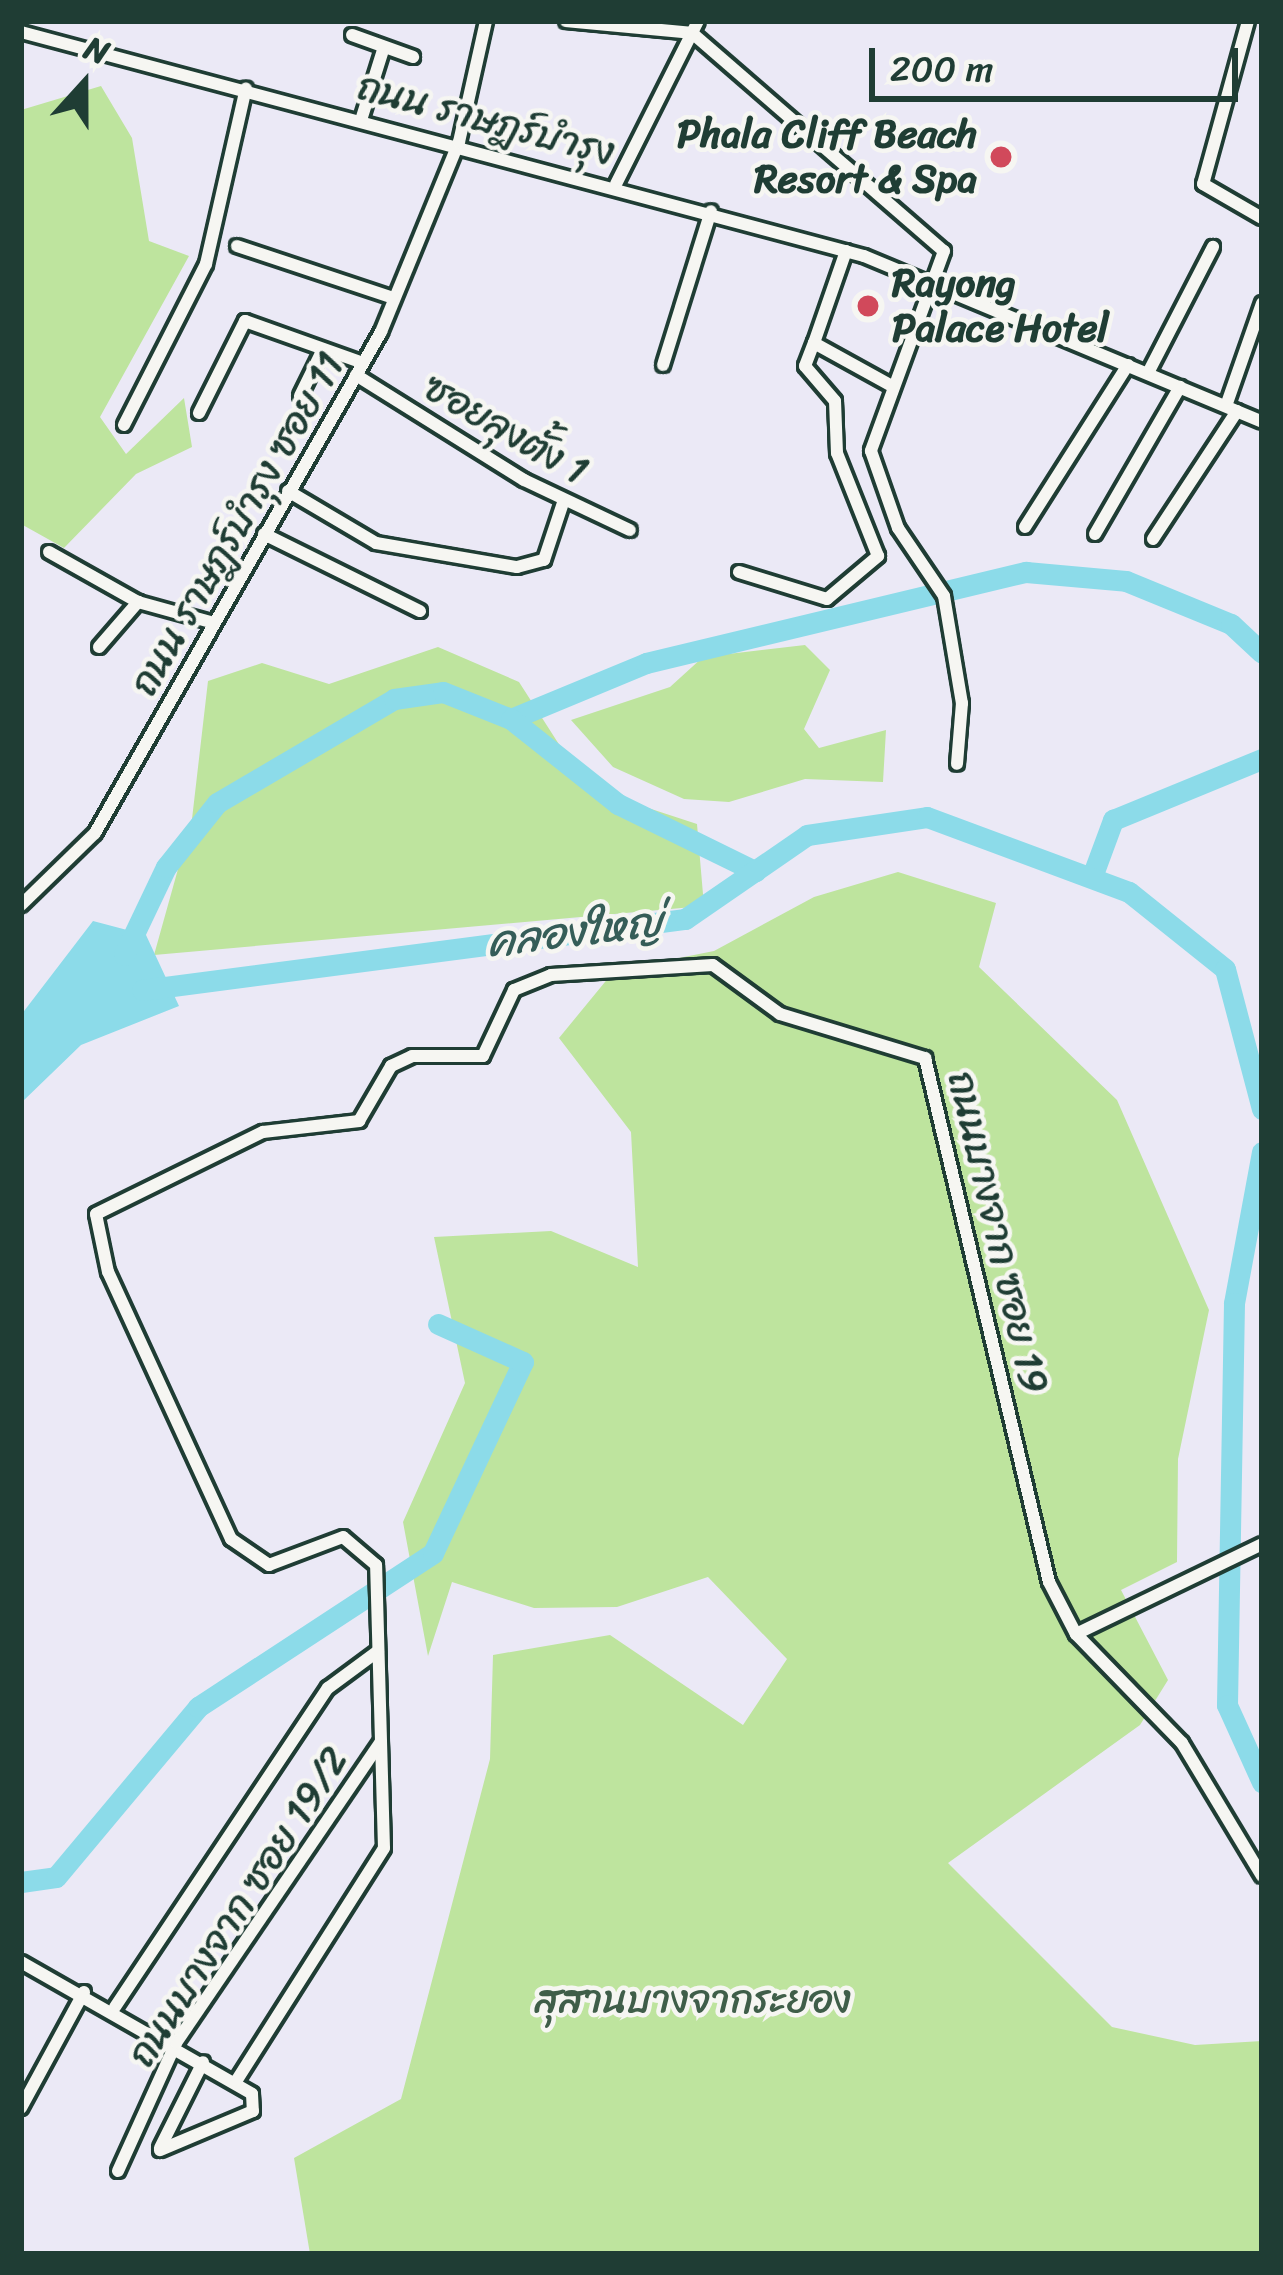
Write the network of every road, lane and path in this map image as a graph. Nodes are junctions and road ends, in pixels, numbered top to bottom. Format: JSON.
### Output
{"nodes":[{"id":1,"x":486,"y":21,"type":"edge"},
{"id":2,"x":566,"y":21,"type":"edge"},
{"id":3,"x":1248,"y":21,"type":"edge"},
{"id":4,"x":647,"y":25,"type":"edge"},
{"id":5,"x":695,"y":27,"type":"edge"},
{"id":6,"x":26,"y":29,"type":"edge"},
{"id":7,"x":352,"y":35,"type":"dead end"},
{"id":8,"x":1245,"y":38,"type":"junction"},
{"id":9,"x":1262,"y":43,"type":"edge"},
{"id":10,"x":384,"y":47,"type":"junction"},
{"id":11,"x":413,"y":57,"type":"dead end"},
{"id":12,"x":246,"y":88,"type":"junction"},
{"id":13,"x":362,"y":117,"type":"junction"},
{"id":14,"x":459,"y":142,"type":"junction"},
{"id":15,"x":616,"y":184,"type":"junction"},
{"id":16,"x":711,"y":211,"type":"junction"},
{"id":17,"x":1262,"y":218,"type":"edge"},
{"id":18,"x":237,"y":246,"type":"dead end"},
{"id":19,"x":1213,"y":247,"type":"dead end"},
{"id":20,"x":846,"y":251,"type":"junction"},
{"id":21,"x":934,"y":284,"type":"junction"},
{"id":22,"x":393,"y":298,"type":"junction"},
{"id":23,"x":1262,"y":303,"type":"edge"},
{"id":24,"x":814,"y":343,"type":"junction"},
{"id":25,"x":323,"y":349,"type":"junction"},
{"id":26,"x":663,"y":365,"type":"dead end"},
{"id":27,"x":1128,"y":365,"type":"junction"},
{"id":28,"x":360,"y":369,"type":"junction"},
{"id":29,"x":1148,"y":373,"type":"junction"},
{"id":30,"x":892,"y":386,"type":"junction"},
{"id":31,"x":1180,"y":387,"type":"junction"},
{"id":32,"x":300,"y":396,"type":"dead end"},
{"id":33,"x":1231,"y":409,"type":"junction"},
{"id":34,"x":199,"y":413,"type":"dead end"},
{"id":35,"x":1262,"y":422,"type":"edge"},
{"id":36,"x":124,"y":425,"type":"dead end"},
{"id":37,"x":288,"y":491,"type":"junction"},
{"id":38,"x":564,"y":500,"type":"junction"},
{"id":39,"x":1025,"y":526,"type":"dead end"},
{"id":40,"x":630,"y":530,"type":"dead end"},
{"id":41,"x":1095,"y":534,"type":"dead end"},
{"id":42,"x":264,"y":535,"type":"junction"},
{"id":43,"x":1153,"y":538,"type":"dead end"},
{"id":44,"x":49,"y":552,"type":"dead end"},
{"id":45,"x":739,"y":572,"type":"dead end"},
{"id":46,"x":138,"y":602,"type":"junction"},
{"id":47,"x":420,"y":611,"type":"dead end"},
{"id":48,"x":214,"y":623,"type":"junction"},
{"id":49,"x":99,"y":647,"type":"dead end"},
{"id":50,"x":957,"y":764,"type":"dead end"},
{"id":51,"x":21,"y":905,"type":"edge"},
{"id":52,"x":1262,"y":1544,"type":"edge"},
{"id":53,"x":1076,"y":1634,"type":"junction"},
{"id":54,"x":378,"y":1652,"type":"junction"},
{"id":55,"x":380,"y":1742,"type":"junction"},
{"id":56,"x":1262,"y":1876,"type":"edge"},
{"id":57,"x":21,"y":1962,"type":"edge"},
{"id":58,"x":84,"y":1992,"type":"junction"},
{"id":59,"x":115,"y":2007,"type":"junction"},
{"id":60,"x":176,"y":2043,"type":"junction"},
{"id":61,"x":203,"y":2062,"type":"junction"},
{"id":62,"x":235,"y":2083,"type":"junction"},
{"id":63,"x":21,"y":2108,"type":"edge"},
{"id":64,"x":118,"y":2171,"type":"dead end"}],
"edges":[{"from":1,"to":14,"type":"street","name":"ถนน ราษฎร์บำรุง ซอย 11"},
{"from":2,"to":4,"type":"street"},
{"from":3,"to":8,"type":"street"},
{"from":4,"to":5,"type":"street"},
{"from":5,"to":15,"type":"street"},
{"from":5,"to":21,"type":"street"},
{"from":6,"to":12,"type":"street","name":"ถนน ราษฎร์บำรุง"},
{"from":7,"to":10,"type":"street"},
{"from":8,"to":9,"type":"street"},
{"from":8,"to":17,"type":"street"},
{"from":10,"to":11,"type":"street"},
{"from":10,"to":13,"type":"street"},
{"from":12,"to":13,"type":"street","name":"ถนน ราษฎร์บำรุง"},
{"from":12,"to":36,"type":"street"},
{"from":13,"to":14,"type":"street","name":"ถนน ราษฎร์บำรุง"},
{"from":14,"to":15,"type":"street","name":"ถนน ราษฎร์บำรุง"},
{"from":14,"to":22,"type":"street","name":"ถนน ราษฎร์บำรุง ซอย 11"},
{"from":15,"to":16,"type":"street","name":"ถนน ราษฎร์บำรุง"},
{"from":16,"to":20,"type":"street","name":"ถนน ราษฎร์บำรุง"},
{"from":16,"to":26,"type":"street"},
{"from":18,"to":22,"type":"street"},
{"from":19,"to":29,"type":"street"},
{"from":20,"to":21,"type":"street","name":"ถนน ราษฎร์บำรุง"},
{"from":20,"to":24,"type":"street"},
{"from":21,"to":27,"type":"street","name":"ถนน ราษฎร์บำรุง"},
{"from":21,"to":30,"type":"street"},
{"from":22,"to":28,"type":"street","name":"ถนน ราษฎร์บำรุง ซอย 11"},
{"from":23,"to":33,"type":"street"},
{"from":24,"to":30,"type":"street"},
{"from":24,"to":45,"type":"street"},
{"from":25,"to":28,"type":"street","name":"ซอยลุงตั้ง 1"},
{"from":25,"to":32,"type":"street"},
{"from":25,"to":34,"type":"street","name":"ซอยลุงตั้ง 1"},
{"from":27,"to":29,"type":"street","name":"ถนน ราษฎร์บำรุง"},
{"from":27,"to":39,"type":"street"},
{"from":28,"to":37,"type":"street","name":"ถนน ราษฎร์บำรุง ซอย 11"},
{"from":28,"to":38,"type":"street","name":"ซอยลุงตั้ง 1"},
{"from":29,"to":31,"type":"street","name":"ถนน ราษฎร์บำรุง"},
{"from":30,"to":50,"type":"street"},
{"from":31,"to":33,"type":"street","name":"ถนน ราษฎร์บำรุง"},
{"from":31,"to":41,"type":"street"},
{"from":33,"to":35,"type":"street","name":"ถนน ราษฎร์บำรุง"},
{"from":33,"to":43,"type":"street"},
{"from":37,"to":38,"type":"street"},
{"from":37,"to":42,"type":"street","name":"ถนน ราษฎร์บำรุง ซอย 11"},
{"from":38,"to":40,"type":"street","name":"ซอยลุงตั้ง 1"},
{"from":42,"to":47,"type":"street"},
{"from":42,"to":48,"type":"street","name":"ถนน ราษฎร์บำรุง ซอย 11"},
{"from":44,"to":46,"type":"street"},
{"from":46,"to":48,"type":"street"},
{"from":46,"to":49,"type":"street"},
{"from":48,"to":51,"type":"street","name":"ถนน ราษฎร์บำรุง ซอย 11"},
{"from":52,"to":53,"type":"street"},
{"from":53,"to":54,"type":"street","name":"ถนนบางจาก ซอย 19"},
{"from":53,"to":56,"type":"street"},
{"from":54,"to":55,"type":"street","name":"ถนนบางจาก ซอย 19"},
{"from":54,"to":59,"type":"street"},
{"from":55,"to":60,"type":"street","name":"ถนนบางจาก ซอย 19/2"},
{"from":55,"to":62,"type":"street","name":"ถนนบางจาก ซอย 19"},
{"from":57,"to":58,"type":"street"},
{"from":58,"to":59,"type":"street"},
{"from":58,"to":63,"type":"street"},
{"from":59,"to":60,"type":"street"},
{"from":60,"to":61,"type":"street"},
{"from":60,"to":64,"type":"street","name":"ถนนบางจาก ซอย 19/2"},
{"from":61,"to":62,"type":"street"},
{"from":61,"to":62,"type":"street"}]}
